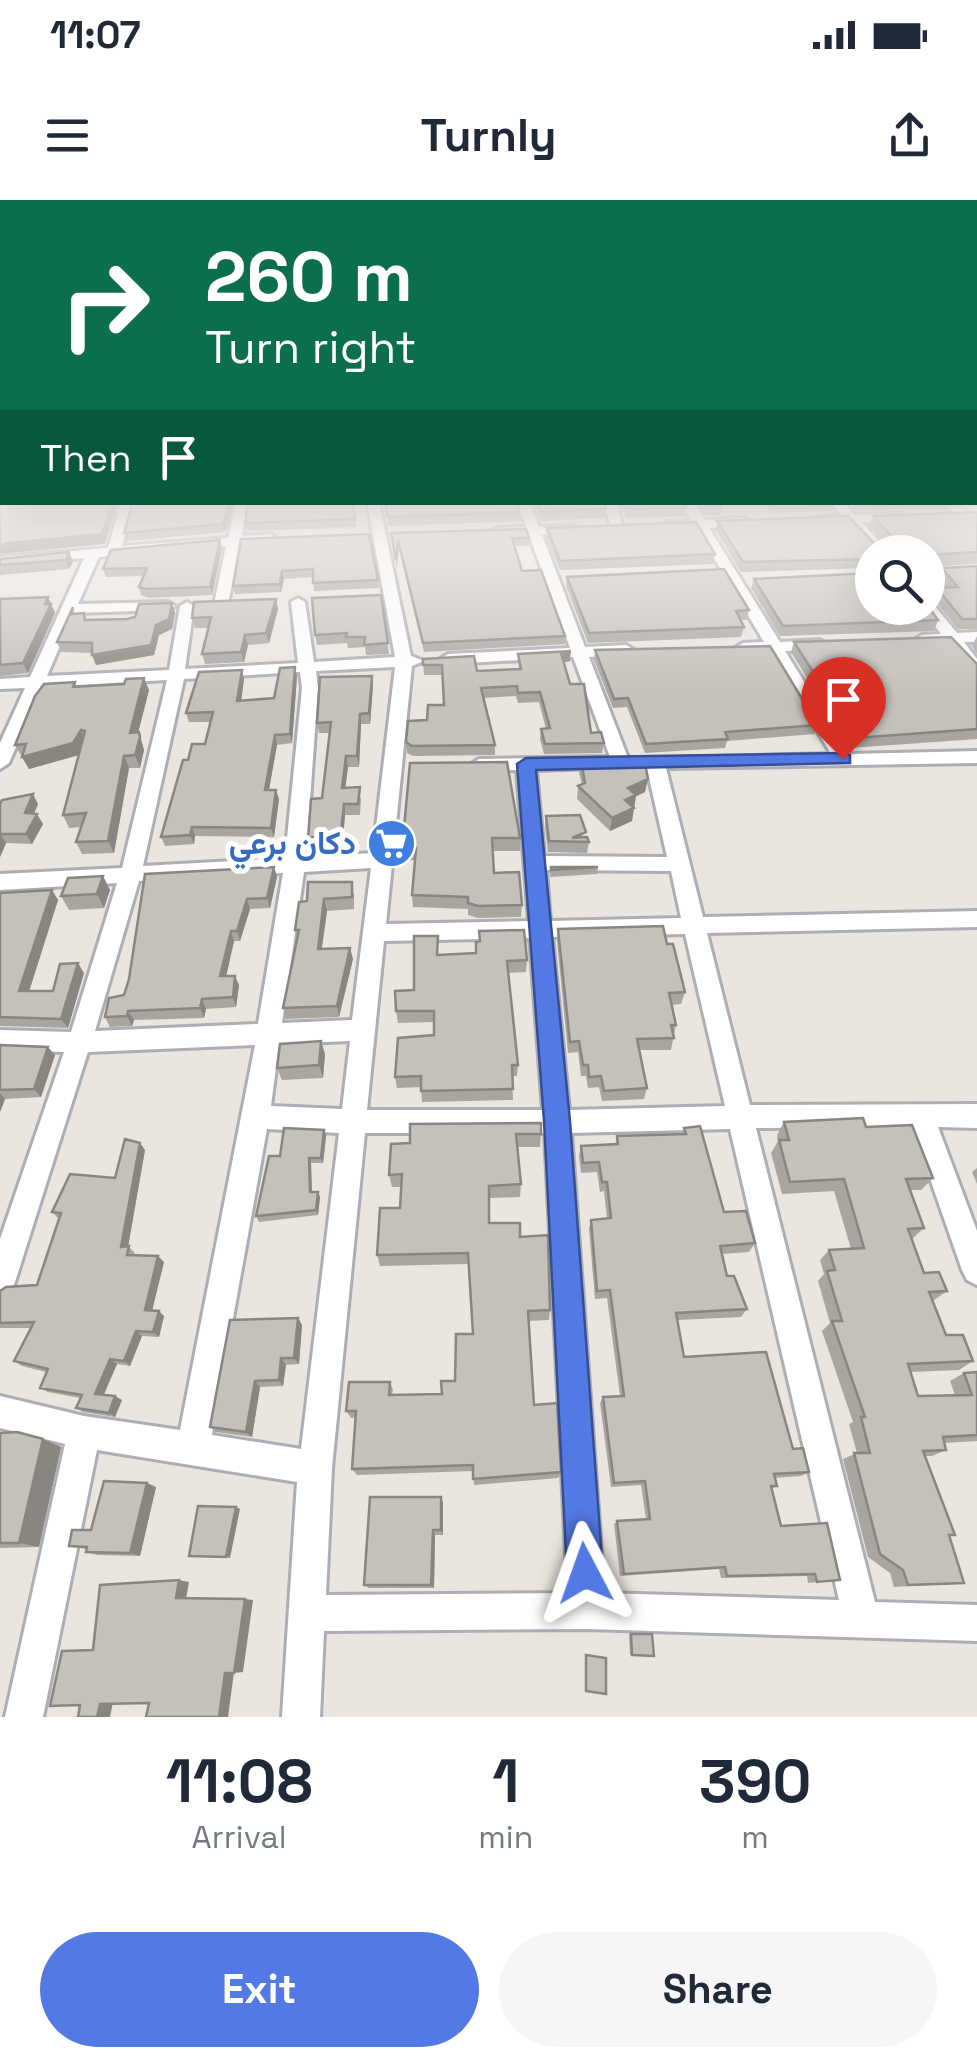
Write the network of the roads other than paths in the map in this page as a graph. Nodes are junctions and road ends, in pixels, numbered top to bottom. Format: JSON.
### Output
{"nodes":[{"id":1,"x":26,"y":558,"type":"edge"},
{"id":2,"x":91,"y":558,"type":"edge"},
{"id":3,"x":232,"y":558,"type":"edge"},
{"id":4,"x":382,"y":558,"type":"edge"},
{"id":5,"x":543,"y":558,"type":"edge"},
{"id":6,"x":719,"y":558,"type":"edge"},
{"id":7,"x":0,"y":560,"type":"edge"},
{"id":8,"x":977,"y":568,"type":"edge"},
{"id":9,"x":945,"y":571,"type":"edge"},
{"id":10,"x":708,"y":572,"type":"edge"},
{"id":11,"x":730,"y":576,"type":"junction"},
{"id":12,"x":570,"y":578,"type":"edge"},
{"id":13,"x":550,"y":579,"type":"junction"},
{"id":14,"x":754,"y":580,"type":"edge"},
{"id":15,"x":297,"y":602,"type":"dead end"},
{"id":16,"x":221,"y":604,"type":"junction"},
{"id":17,"x":240,"y":604,"type":"edge"},
{"id":18,"x":188,"y":606,"type":"junction"},
{"id":19,"x":67,"y":609,"type":"junction"},
{"id":20,"x":942,"y":625,"type":"edge"},
{"id":21,"x":977,"y":637,"type":"edge"},
{"id":22,"x":954,"y":639,"type":"junction"},
{"id":23,"x":894,"y":642,"type":"edge"},
{"id":24,"x":834,"y":644,"type":"edge"},
{"id":25,"x":718,"y":648,"type":"edge"},
{"id":26,"x":774,"y":648,"type":"junction"},
{"id":27,"x":643,"y":650,"type":"edge"},
{"id":28,"x":576,"y":652,"type":"junction"},
{"id":29,"x":404,"y":662,"type":"junction"},
{"id":30,"x":309,"y":667,"type":"junction"},
{"id":31,"x":977,"y":670,"type":"edge"},
{"id":32,"x":178,"y":674,"type":"junction"},
{"id":33,"x":0,"y":684,"type":"edge"},
{"id":34,"x":34,"y":684,"type":"junction"},
{"id":35,"x":977,"y":757,"type":"edge"},
{"id":36,"x":843,"y":759,"type":"junction"},
{"id":37,"x":655,"y":762,"type":"junction"},
{"id":38,"x":0,"y":763,"type":"edge"},
{"id":39,"x":620,"y":763,"type":"junction"},
{"id":40,"x":526,"y":764,"type":"junction"},
{"id":41,"x":451,"y":765,"type":"edge"},
{"id":42,"x":383,"y":860,"type":"junction"},
{"id":43,"x":295,"y":862,"type":"junction"},
{"id":44,"x":536,"y":863,"type":"junction"},
{"id":45,"x":680,"y":864,"type":"junction"},
{"id":46,"x":134,"y":872,"type":"junction"},
{"id":47,"x":0,"y":882,"type":"edge"},
{"id":48,"x":976,"y":920,"type":"edge"},
{"id":49,"x":693,"y":925,"type":"junction"},
{"id":50,"x":542,"y":929,"type":"junction"},
{"id":51,"x":373,"y":933,"type":"junction"},
{"id":52,"x":364,"y":1030,"type":"junction"},
{"id":53,"x":270,"y":1036,"type":"junction"},
{"id":54,"x":0,"y":1040,"type":"edge"},
{"id":55,"x":78,"y":1042,"type":"junction"},
{"id":56,"x":921,"y":1115,"type":"junction"},
{"id":57,"x":742,"y":1116,"type":"junction"},
{"id":58,"x":977,"y":1116,"type":"edge"},
{"id":59,"x":256,"y":1118,"type":"junction"},
{"id":60,"x":557,"y":1121,"type":"junction"},
{"id":61,"x":356,"y":1124,"type":"junction"},
{"id":62,"x":977,"y":1270,"type":"edge"},
{"id":63,"x":0,"y":1282,"type":"edge"},
{"id":64,"x":0,"y":1412,"type":"edge"},
{"id":65,"x":84,"y":1432,"type":"junction"},
{"id":66,"x":193,"y":1448,"type":"junction"},
{"id":67,"x":315,"y":1468,"type":"junction"},
{"id":68,"x":587,"y":1611,"type":"junction"},
{"id":69,"x":306,"y":1614,"type":"junction"},
{"id":70,"x":862,"y":1622,"type":"junction"},
{"id":71,"x":977,"y":1623,"type":"edge"},
{"id":72,"x":24,"y":1717,"type":"edge"},
{"id":73,"x":301,"y":1717,"type":"edge"}],
"edges":[{"from":1,"to":7,"type":"street"},
{"from":2,"to":19,"type":"street"},
{"from":3,"to":16,"type":"street"},
{"from":4,"to":29,"type":"street"},
{"from":5,"to":13,"type":"street"},
{"from":6,"to":11,"type":"street"},
{"from":8,"to":9,"type":"street"},
{"from":10,"to":11,"type":"street"},
{"from":11,"to":14,"type":"street"},
{"from":11,"to":26,"type":"street"},
{"from":12,"to":13,"type":"street"},
{"from":13,"to":28,"type":"street"},
{"from":15,"to":30,"type":"street"},
{"from":16,"to":17,"type":"street"},
{"from":16,"to":18,"type":"street"},
{"from":18,"to":19,"type":"street"},
{"from":18,"to":32,"type":"street"},
{"from":19,"to":34,"type":"street"},
{"from":20,"to":22,"type":"street"},
{"from":21,"to":22,"type":"street"},
{"from":22,"to":23,"type":"street"},
{"from":22,"to":31,"type":"street"},
{"from":24,"to":26,"type":"street"},
{"from":25,"to":26,"type":"street"},
{"from":26,"to":36,"type":"street"},
{"from":27,"to":28,"type":"street"},
{"from":28,"to":29,"type":"street"},
{"from":28,"to":39,"type":"street"},
{"from":29,"to":30,"type":"street"},
{"from":29,"to":42,"type":"street"},
{"from":30,"to":32,"type":"street"},
{"from":30,"to":43,"type":"street"},
{"from":32,"to":34,"type":"street"},
{"from":32,"to":46,"type":"street"},
{"from":33,"to":34,"type":"street"},
{"from":34,"to":38,"type":"street"},
{"from":35,"to":36,"type":"street"},
{"from":36,"to":37,"type":"street"},
{"from":37,"to":39,"type":"street"},
{"from":37,"to":45,"type":"street"},
{"from":39,"to":40,"type":"street"},
{"from":40,"to":41,"type":"street"},
{"from":40,"to":44,"type":"street"},
{"from":42,"to":43,"type":"street"},
{"from":42,"to":51,"type":"street"},
{"from":43,"to":46,"type":"street"},
{"from":43,"to":53,"type":"street"},
{"from":44,"to":45,"type":"street"},
{"from":44,"to":50,"type":"street"},
{"from":45,"to":49,"type":"street"},
{"from":46,"to":47,"type":"street"},
{"from":46,"to":55,"type":"street"},
{"from":48,"to":49,"type":"street"},
{"from":49,"to":50,"type":"street"},
{"from":49,"to":57,"type":"street"},
{"from":50,"to":51,"type":"street"},
{"from":50,"to":60,"type":"street"},
{"from":51,"to":52,"type":"street"},
{"from":52,"to":53,"type":"street"},
{"from":52,"to":61,"type":"street"},
{"from":53,"to":55,"type":"street"},
{"from":53,"to":59,"type":"street"},
{"from":54,"to":55,"type":"street"},
{"from":55,"to":63,"type":"street"},
{"from":56,"to":57,"type":"street"},
{"from":56,"to":58,"type":"street"},
{"from":56,"to":62,"type":"street"},
{"from":57,"to":60,"type":"street"},
{"from":57,"to":70,"type":"street"},
{"from":59,"to":61,"type":"street"},
{"from":59,"to":66,"type":"street"},
{"from":60,"to":61,"type":"street"},
{"from":60,"to":68,"type":"street"},
{"from":61,"to":67,"type":"street"},
{"from":64,"to":65,"type":"street"},
{"from":65,"to":66,"type":"street"},
{"from":65,"to":72,"type":"street"},
{"from":66,"to":67,"type":"street"},
{"from":67,"to":69,"type":"street"},
{"from":68,"to":69,"type":"street"},
{"from":68,"to":70,"type":"street"},
{"from":69,"to":73,"type":"street"},
{"from":70,"to":71,"type":"street"}]}
